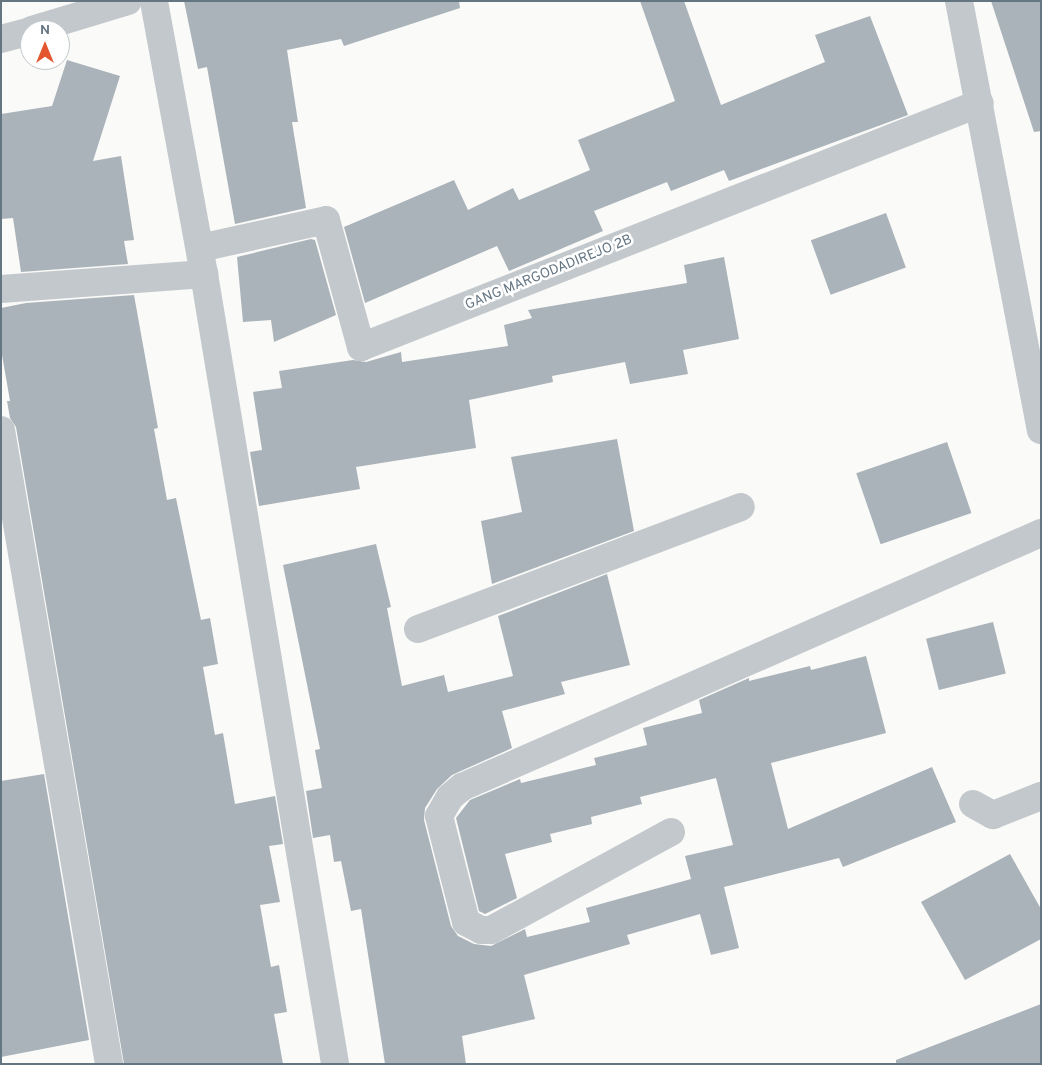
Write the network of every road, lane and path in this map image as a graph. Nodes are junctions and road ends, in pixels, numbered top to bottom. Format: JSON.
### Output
{"nodes":[{"id":1,"x":128,"y":1,"type":"edge"},
{"id":2,"x":154,"y":1,"type":"edge"},
{"id":3,"x":959,"y":1,"type":"edge"},
{"id":4,"x":64,"y":20,"type":"edge"},
{"id":5,"x":20,"y":33,"type":"edge"},
{"id":6,"x":1,"y":39,"type":"edge"},
{"id":7,"x":980,"y":103,"type":"junction"},
{"id":8,"x":200,"y":248,"type":"junction"},
{"id":9,"x":204,"y":274,"type":"junction"},
{"id":10,"x":1,"y":289,"type":"edge"},
{"id":11,"x":1,"y":430,"type":"edge"},
{"id":12,"x":1041,"y":430,"type":"edge"},
{"id":13,"x":740,"y":508,"type":"dead end"},
{"id":14,"x":1041,"y":533,"type":"edge"},
{"id":15,"x":418,"y":628,"type":"dead end"},
{"id":16,"x":1041,"y":796,"type":"edge"},
{"id":17,"x":973,"y":804,"type":"dead end"},
{"id":18,"x":671,"y":832,"type":"dead end"},
{"id":19,"x":109,"y":1064,"type":"edge"},
{"id":20,"x":335,"y":1064,"type":"edge"}],
"edges":[{"from":1,"to":4,"type":"street"},
{"from":2,"to":8,"type":"street"},
{"from":3,"to":7,"type":"street"},
{"from":5,"to":6,"type":"street"},
{"from":7,"to":8,"type":"street","name":"GANG MARGODADIREJO 2B"},
{"from":7,"to":12,"type":"street"},
{"from":8,"to":9,"type":"street"},
{"from":9,"to":10,"type":"street"},
{"from":9,"to":20,"type":"street"},
{"from":11,"to":19,"type":"street"},
{"from":13,"to":15,"type":"street"},
{"from":14,"to":18,"type":"street"},
{"from":16,"to":17,"type":"street"}]}
